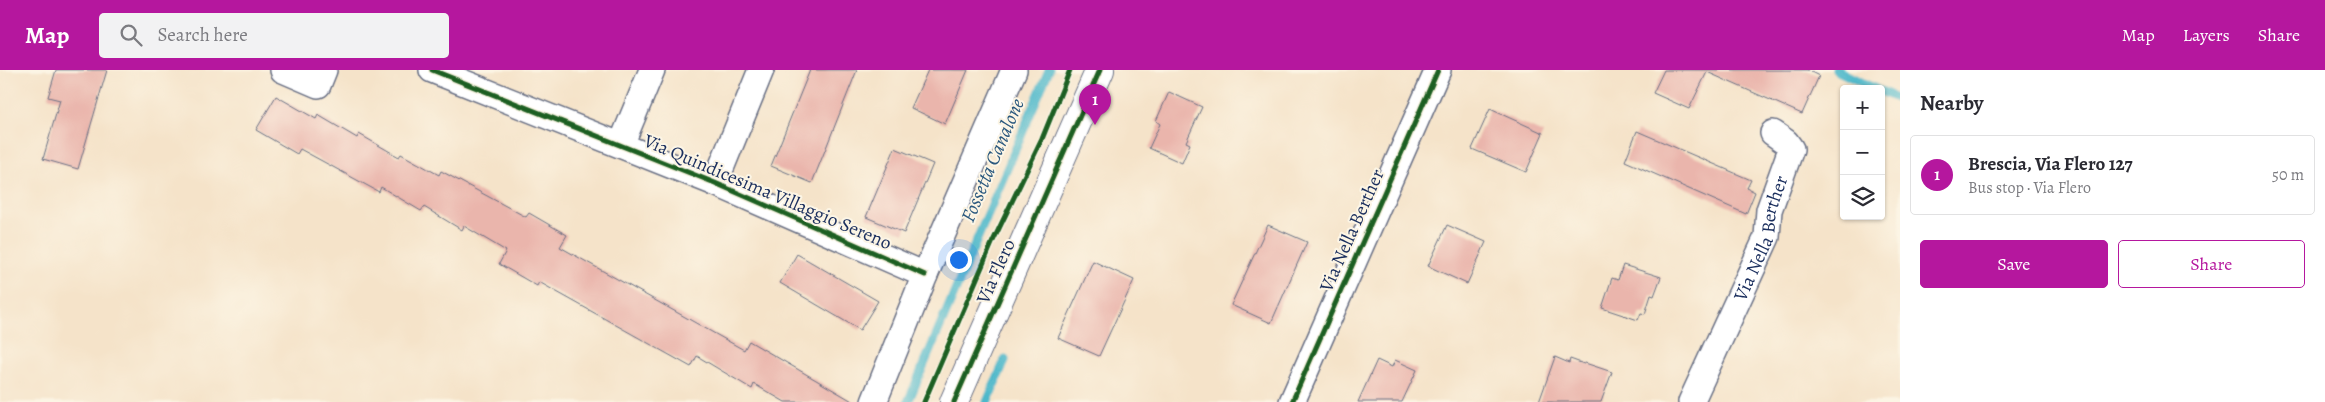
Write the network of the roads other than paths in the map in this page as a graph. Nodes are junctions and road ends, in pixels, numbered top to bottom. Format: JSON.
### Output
{"nodes":[{"id":1,"x":283,"y":70,"type":"edge"},
{"id":2,"x":324,"y":70,"type":"edge"},
{"id":3,"x":432,"y":70,"type":"edge"},
{"id":4,"x":652,"y":70,"type":"edge"},
{"id":5,"x":761,"y":70,"type":"edge"},
{"id":6,"x":1014,"y":70,"type":"edge"},
{"id":7,"x":1100,"y":70,"type":"edge"},
{"id":8,"x":1438,"y":70,"type":"edge"},
{"id":9,"x":1773,"y":133,"type":"dead end"},
{"id":10,"x":621,"y":145,"type":"junction"},
{"id":11,"x":715,"y":183,"type":"junction"},
{"id":12,"x":925,"y":275,"type":"junction"},
{"id":13,"x":874,"y":402,"type":"edge"},
{"id":14,"x":954,"y":402,"type":"edge"},
{"id":15,"x":1292,"y":402,"type":"edge"},
{"id":16,"x":1691,"y":402,"type":"edge"}],
"edges":[{"from":1,"to":2,"type":"street"},
{"from":3,"to":10,"type":"street","name":"Via Quindicesima Villaggio Sereno"},
{"from":4,"to":10,"type":"street"},
{"from":5,"to":11,"type":"street"},
{"from":6,"to":12,"type":"street"},
{"from":7,"to":14,"type":"street","name":"Via Flero"},
{"from":8,"to":15,"type":"street","name":"Via Nella Berther"},
{"from":9,"to":16,"type":"street","name":"Via Nella Berther"},
{"from":10,"to":11,"type":"street","name":"Via Quindicesima Villaggio Sereno"},
{"from":11,"to":12,"type":"street","name":"Via Quindicesima Villaggio Sereno"},
{"from":12,"to":13,"type":"street"}]}
